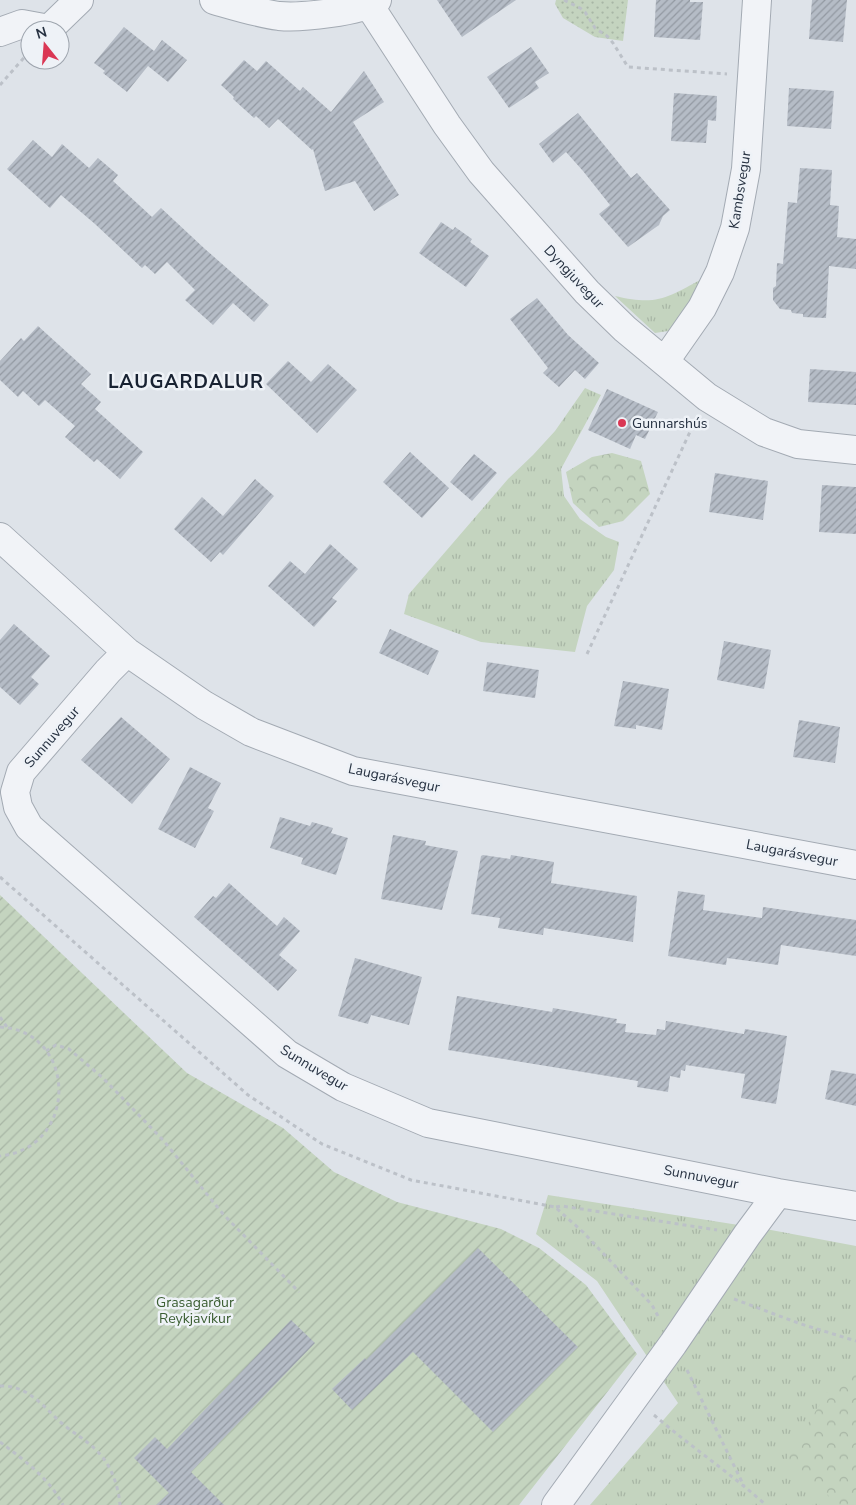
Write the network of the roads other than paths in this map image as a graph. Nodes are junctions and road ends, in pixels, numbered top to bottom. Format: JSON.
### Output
{"nodes":[{"id":1,"x":78,"y":0,"type":"edge"},
{"id":2,"x":214,"y":0,"type":"edge"},
{"id":3,"x":757,"y":0,"type":"edge"},
{"id":4,"x":373,"y":3,"type":"edge"},
{"id":5,"x":0,"y":32,"type":"edge"},
{"id":6,"x":664,"y":362,"type":"junction"},
{"id":7,"x":856,"y":450,"type":"edge"},
{"id":8,"x":0,"y":537,"type":"edge"},
{"id":9,"x":127,"y":652,"type":"junction"},
{"id":10,"x":856,"y":865,"type":"edge"},
{"id":11,"x":778,"y":1192,"type":"junction"},
{"id":12,"x":856,"y":1206,"type":"edge"},
{"id":13,"x":556,"y":1505,"type":"edge"}],
"edges":[{"from":1,"to":5,"type":"street"},
{"from":2,"to":4,"type":"street"},
{"from":3,"to":6,"type":"street","name":"Kambsvegur"},
{"from":4,"to":6,"type":"street","name":"Dyngjuvegur"},
{"from":6,"to":7,"type":"street","name":"Dyngjuvegur"},
{"from":8,"to":9,"type":"street","name":"Laugarásvegur"},
{"from":9,"to":10,"type":"street","name":"Laugarásvegur"},
{"from":9,"to":11,"type":"street","name":"Sunnuvegur"},
{"from":11,"to":12,"type":"street","name":"Sunnuvegur"},
{"from":11,"to":13,"type":"street"}]}
